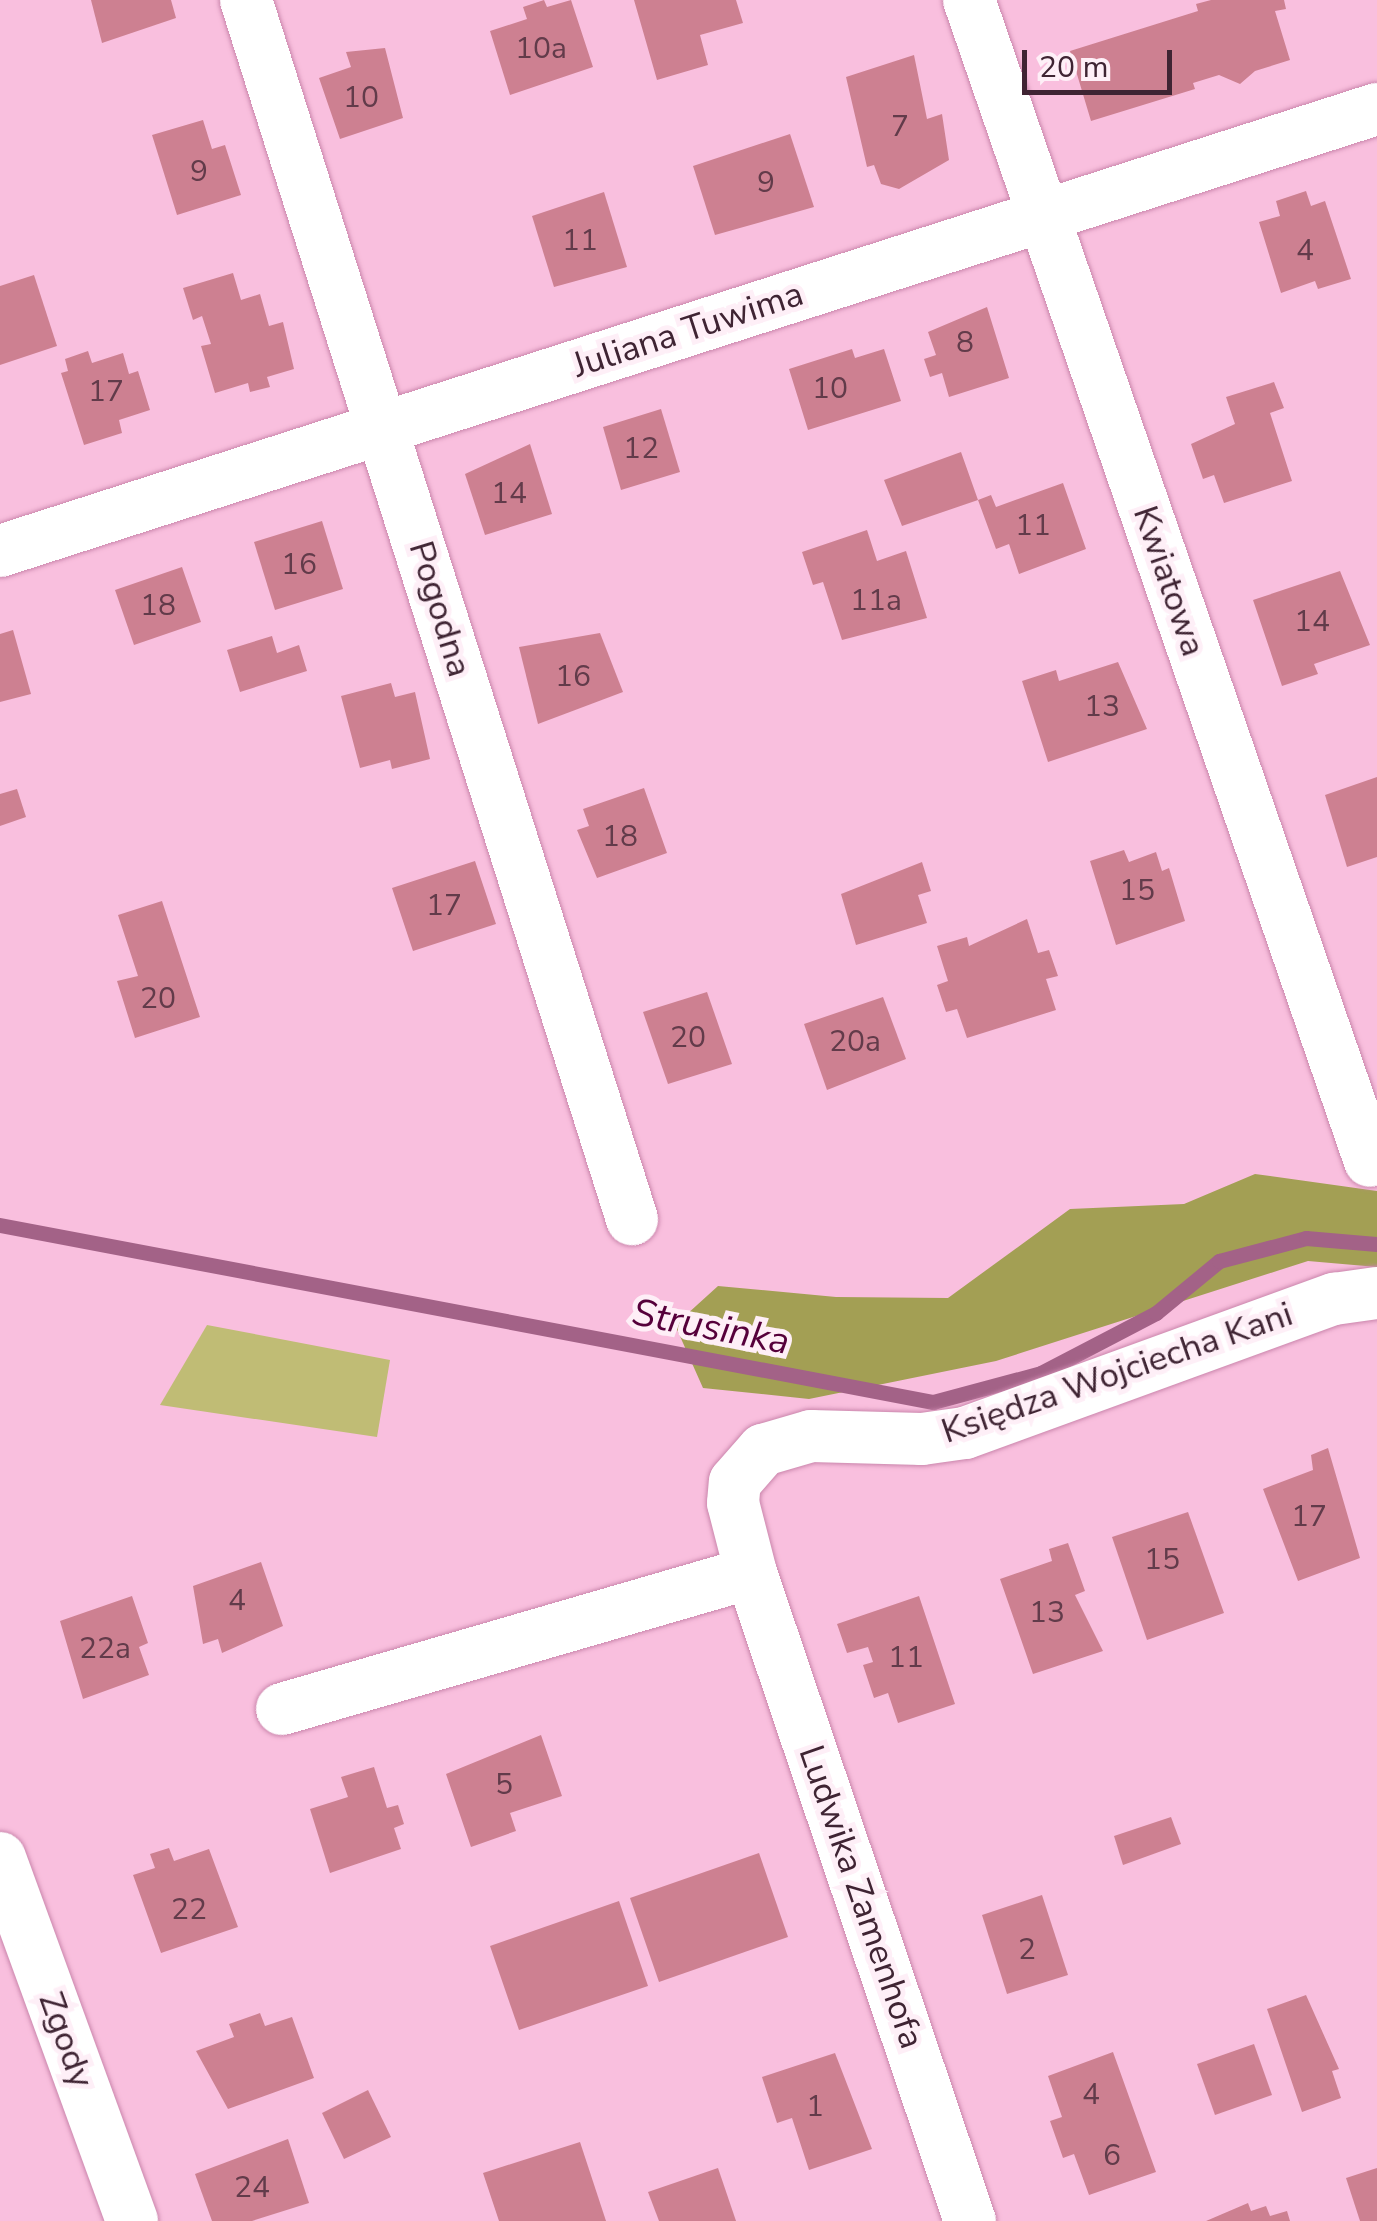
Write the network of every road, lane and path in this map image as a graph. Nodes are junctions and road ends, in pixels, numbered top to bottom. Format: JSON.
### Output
{"nodes":[{"id":1,"x":246,"y":0,"type":"edge"},
{"id":2,"x":970,"y":0,"type":"edge"},
{"id":3,"x":1377,"y":109,"type":"edge"},
{"id":4,"x":1042,"y":217,"type":"junction"},
{"id":5,"x":383,"y":427,"type":"junction"},
{"id":6,"x":0,"y":551,"type":"edge"},
{"id":7,"x":1370,"y":1161,"type":"dead end"},
{"id":8,"x":632,"y":1220,"type":"dead end"},
{"id":9,"x":1377,"y":1293,"type":"edge"},
{"id":10,"x":751,"y":1573,"type":"junction"},
{"id":11,"x":282,"y":1709,"type":"dead end"},
{"id":12,"x":0,"y":1858,"type":"edge"},
{"id":13,"x":132,"y":2221,"type":"edge"},
{"id":14,"x":970,"y":2221,"type":"edge"}],
"edges":[{"from":1,"to":5,"type":"street","name":"Pogodna"},
{"from":2,"to":4,"type":"street","name":"Kwiatowa"},
{"from":3,"to":4,"type":"street","name":"Juliana Tuwima"},
{"from":4,"to":5,"type":"street","name":"Juliana Tuwima"},
{"from":4,"to":7,"type":"street","name":"Kwiatowa"},
{"from":5,"to":6,"type":"street","name":"Juliana Tuwima"},
{"from":5,"to":8,"type":"street","name":"Pogodna"},
{"from":9,"to":10,"type":"street","name":"Księdza Wojciecha Kani"},
{"from":10,"to":11,"type":"street"},
{"from":10,"to":14,"type":"street","name":"Ludwika Zamenhofa"},
{"from":12,"to":13,"type":"street","name":"Zgody"}]}
